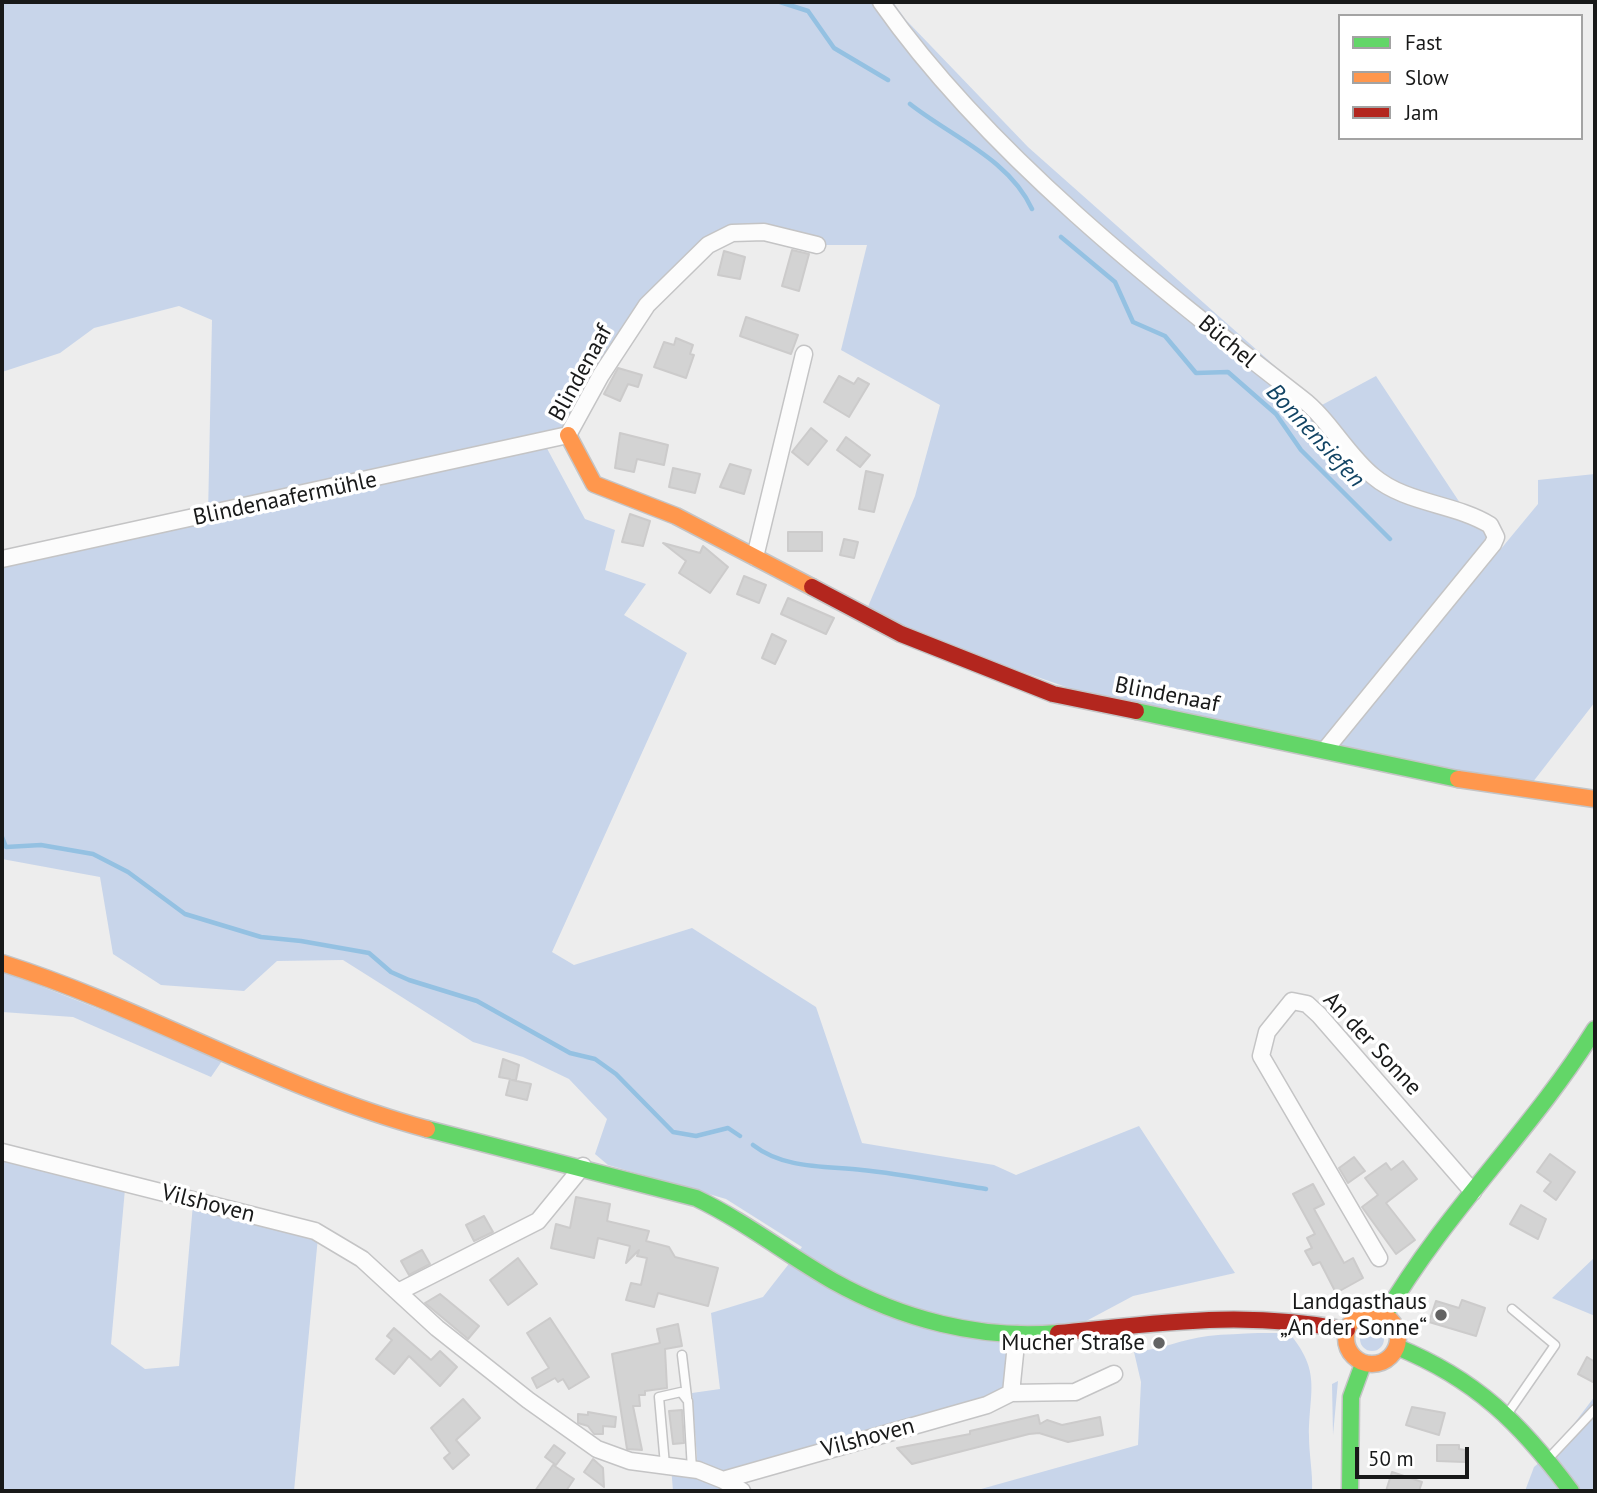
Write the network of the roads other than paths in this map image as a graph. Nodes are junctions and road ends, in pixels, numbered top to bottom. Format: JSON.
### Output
{"nodes":[{"id":1,"x":881,"y":2,"type":"edge"},
{"id":2,"x":817,"y":244,"type":"dead end"},
{"id":3,"x":804,"y":354,"type":"dead end"},
{"id":4,"x":568,"y":436,"type":"junction"},
{"id":5,"x":755,"y":557,"type":"junction"},
{"id":6,"x":2,"y":559,"type":"edge"},
{"id":7,"x":1325,"y":750,"type":"junction"},
{"id":8,"x":1595,"y":799,"type":"edge"},
{"id":9,"x":2,"y":963,"type":"edge"},
{"id":10,"x":1595,"y":1029,"type":"edge"},
{"id":11,"x":2,"y":1152,"type":"edge"},
{"id":12,"x":583,"y":1167,"type":"junction"},
{"id":13,"x":1473,"y":1192,"type":"junction"},
{"id":14,"x":1379,"y":1258,"type":"dead end"},
{"id":15,"x":398,"y":1292,"type":"junction"},
{"id":16,"x":1511,"y":1309,"type":"dead end"},
{"id":17,"x":1385,"y":1315,"type":"junction"},
{"id":18,"x":1347,"y":1330,"type":"junction"},
{"id":19,"x":1017,"y":1334,"type":"junction"},
{"id":20,"x":1397,"y":1347,"type":"junction"},
{"id":21,"x":682,"y":1355,"type":"dead end"},
{"id":22,"x":1363,"y":1364,"type":"junction"},
{"id":23,"x":1114,"y":1374,"type":"dead end"},
{"id":24,"x":1012,"y":1393,"type":"junction"},
{"id":25,"x":687,"y":1398,"type":"junction"},
{"id":26,"x":1595,"y":1409,"type":"edge"},
{"id":27,"x":1508,"y":1413,"type":"junction"},
{"id":28,"x":1548,"y":1459,"type":"junction"},
{"id":29,"x":665,"y":1465,"type":"junction"},
{"id":30,"x":692,"y":1469,"type":"junction"},
{"id":31,"x":723,"y":1480,"type":"junction"},
{"id":32,"x":742,"y":1491,"type":"edge"},
{"id":33,"x":1350,"y":1491,"type":"edge"},
{"id":34,"x":1571,"y":1491,"type":"edge"}],
"edges":[{"from":1,"to":7,"type":"street","name":"Büchel"},
{"from":2,"to":4,"type":"street","name":"Blindenaaf"},
{"from":3,"to":5,"type":"street"},
{"from":4,"to":5,"type":"main road","name":"Blindenaaf"},
{"from":4,"to":6,"type":"street","name":"Blindenaafermühle"},
{"from":5,"to":7,"type":"main road","name":"Blindenaaf"},
{"from":7,"to":8,"type":"main road","name":"Blindenaaf"},
{"from":9,"to":12,"type":"main road"},
{"from":10,"to":13,"type":"main road"},
{"from":11,"to":15,"type":"street","name":"Vilshoven"},
{"from":12,"to":15,"type":"street"},
{"from":12,"to":19,"type":"main road"},
{"from":13,"to":14,"type":"street","name":"An der Sonne"},
{"from":13,"to":17,"type":"main road"},
{"from":15,"to":29,"type":"street","name":"Vilshoven"},
{"from":16,"to":27,"type":"lane"},
{"from":17,"to":18,"type":"main road"},
{"from":17,"to":20,"type":"main road"},
{"from":18,"to":19,"type":"main road"},
{"from":18,"to":22,"type":"main road"},
{"from":19,"to":24,"type":"street"},
{"from":20,"to":22,"type":"main road"},
{"from":20,"to":27,"type":"main road"},
{"from":21,"to":25,"type":"lane"},
{"from":22,"to":33,"type":"main road"},
{"from":23,"to":24,"type":"street","name":"Vilshoven"},
{"from":24,"to":31,"type":"street","name":"Vilshoven"},
{"from":25,"to":29,"type":"lane"},
{"from":25,"to":30,"type":"lane"},
{"from":26,"to":28,"type":"lane"},
{"from":27,"to":28,"type":"main road"},
{"from":28,"to":34,"type":"main road"},
{"from":29,"to":30,"type":"street","name":"Vilshoven"},
{"from":30,"to":31,"type":"street","name":"Vilshoven"},
{"from":31,"to":32,"type":"street","name":"Vilshoven"}]}
